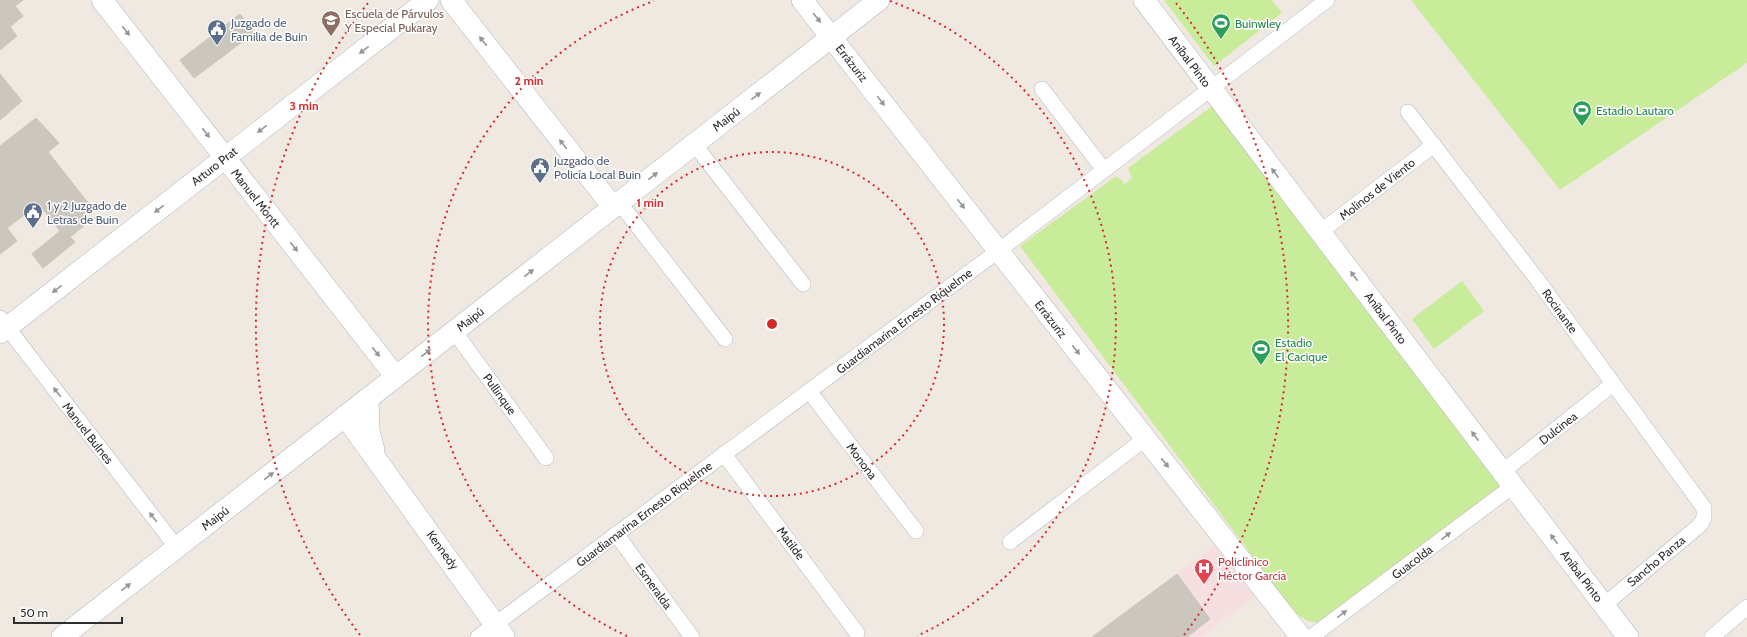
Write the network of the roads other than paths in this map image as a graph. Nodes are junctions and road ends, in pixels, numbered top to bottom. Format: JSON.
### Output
{"nodes":[{"id":1,"x":102,"y":0,"type":"edge"},
{"id":2,"x":428,"y":0,"type":"edge"},
{"id":3,"x":451,"y":0,"type":"edge"},
{"id":4,"x":802,"y":0,"type":"edge"},
{"id":5,"x":879,"y":0,"type":"edge"},
{"id":6,"x":1144,"y":0,"type":"edge"},
{"id":7,"x":1326,"y":0,"type":"edge"},
{"id":8,"x":831,"y":37,"type":"junction"},
{"id":9,"x":1211,"y":88,"type":"junction"},
{"id":10,"x":1042,"y":89,"type":"dead end"},
{"id":11,"x":1408,"y":112,"type":"dead end"},
{"id":12,"x":694,"y":144,"type":"junction"},
{"id":13,"x":1434,"y":145,"type":"junction"},
{"id":14,"x":225,"y":158,"type":"junction"},
{"id":15,"x":1104,"y":170,"type":"junction"},
{"id":16,"x":616,"y":205,"type":"junction"},
{"id":17,"x":1320,"y":232,"type":"junction"},
{"id":18,"x":998,"y":251,"type":"junction"},
{"id":19,"x":803,"y":284,"type":"dead end"},
{"id":20,"x":2,"y":326,"type":"edge"},
{"id":21,"x":454,"y":331,"type":"junction"},
{"id":22,"x":725,"y":338,"type":"dead end"},
{"id":23,"x":396,"y":377,"type":"junction"},
{"id":24,"x":1614,"y":384,"type":"junction"},
{"id":25,"x":809,"y":391,"type":"junction"},
{"id":26,"x":368,"y":398,"type":"junction"},
{"id":27,"x":345,"y":416,"type":"junction"},
{"id":28,"x":1146,"y":438,"type":"junction"},
{"id":29,"x":724,"y":454,"type":"junction"},
{"id":30,"x":546,"y":458,"type":"dead end"},
{"id":31,"x":380,"y":463,"type":"junction"},
{"id":32,"x":1508,"y":479,"type":"junction"},
{"id":33,"x":1705,"y":514,"type":"joint"},
{"id":34,"x":916,"y":531,"type":"dead end"},
{"id":35,"x":616,"y":534,"type":"junction"},
{"id":36,"x":1010,"y":542,"type":"dead end"},
{"id":37,"x":177,"y":548,"type":"junction"},
{"id":38,"x":1604,"y":605,"type":"junction"},
{"id":39,"x":1747,"y":607,"type":"edge"},
{"id":40,"x":500,"y":631,"type":"edge"},
{"id":41,"x":858,"y":632,"type":"dead end"},
{"id":42,"x":62,"y":637,"type":"edge"},
{"id":43,"x":478,"y":637,"type":"edge"},
{"id":44,"x":692,"y":637,"type":"edge"},
{"id":45,"x":1301,"y":637,"type":"edge"},
{"id":46,"x":1310,"y":637,"type":"edge"},
{"id":47,"x":1628,"y":637,"type":"edge"},
{"id":48,"x":1712,"y":637,"type":"edge"}],
"edges":[{"from":1,"to":14,"type":"street","name":"Manuel Montt","one_way":true},
{"from":2,"to":14,"type":"street","name":"Arturo Prat","one_way":true},
{"from":16,"to":3,"type":"street","one_way":true},
{"from":4,"to":8,"type":"street","name":"Errázuriz","one_way":true},
{"from":5,"to":8,"type":"street","name":"Maipú"},
{"from":6,"to":9,"type":"street","name":"Aníbal Pinto"},
{"from":7,"to":9,"type":"street","name":"Guardiamarina Ernesto Riquelme"},
{"from":12,"to":8,"type":"street","name":"Maipú","one_way":true},
{"from":8,"to":18,"type":"street","name":"Errázuriz","one_way":true},
{"from":9,"to":15,"type":"street","name":"Guardiamarina Ernesto Riquelme"},
{"from":17,"to":9,"type":"street","name":"Aníbal Pinto","one_way":true},
{"from":10,"to":15,"type":"street"},
{"from":11,"to":13,"type":"street","name":"Rocinante"},
{"from":16,"to":12,"type":"street","name":"Maipú","one_way":true},
{"from":12,"to":19,"type":"street"},
{"from":13,"to":17,"type":"street","name":"Molinos de Viento"},
{"from":13,"to":24,"type":"street","name":"Rocinante"},
{"from":14,"to":20,"type":"street","name":"Arturo Prat","one_way":true},
{"from":14,"to":23,"type":"street","name":"Manuel Montt","one_way":true},
{"from":15,"to":18,"type":"street","name":"Guardiamarina Ernesto Riquelme"},
{"from":21,"to":16,"type":"street","name":"Maipú","one_way":true},
{"from":16,"to":22,"type":"street"},
{"from":32,"to":17,"type":"street","name":"Aníbal Pinto","one_way":true},
{"from":18,"to":25,"type":"street","name":"Guardiamarina Ernesto Riquelme"},
{"from":18,"to":28,"type":"street","name":"Errázuriz","one_way":true},
{"from":37,"to":20,"type":"street","name":"Manuel Bulnes","one_way":true},
{"from":23,"to":21,"type":"street","name":"Maipú","one_way":true},
{"from":21,"to":30,"type":"street","name":"Pullinque"},
{"from":23,"to":26,"type":"street","name":"Maipú"},
{"from":24,"to":32,"type":"street","name":"Dulcinea"},
{"from":24,"to":33,"type":"street","name":"Rocinante"},
{"from":25,"to":29,"type":"street","name":"Guardiamarina Ernesto Riquelme"},
{"from":25,"to":34,"type":"street","name":"Monona"},
{"from":26,"to":27,"type":"street","name":"Maipú"},
{"from":26,"to":31,"type":"street","name":"Kennedy"},
{"from":27,"to":31,"type":"street","name":"Kennedy"},
{"from":37,"to":27,"type":"street","name":"Maipú","one_way":true},
{"from":28,"to":36,"type":"street"},
{"from":28,"to":45,"type":"street","name":"Errázuriz","one_way":true},
{"from":29,"to":35,"type":"street","name":"Guardiamarina Ernesto Riquelme"},
{"from":29,"to":41,"type":"street","name":"Matilde"},
{"from":31,"to":40,"type":"street","name":"Kennedy"},
{"from":38,"to":32,"type":"street","name":"Aníbal Pinto","one_way":true},
{"from":46,"to":32,"type":"street","name":"Guacolda","one_way":true},
{"from":33,"to":38,"type":"street","name":"Sancho Panza"},
{"from":35,"to":40,"type":"street","name":"Guardiamarina Ernesto Riquelme"},
{"from":35,"to":44,"type":"street","name":"Esmeralda"},
{"from":42,"to":37,"type":"street","name":"Maipú","one_way":true},
{"from":38,"to":47,"type":"street","name":"Aníbal Pinto"},
{"from":39,"to":48,"type":"street"},
{"from":40,"to":43,"type":"street","name":"Guardiamarina Ernesto Riquelme"}]}
